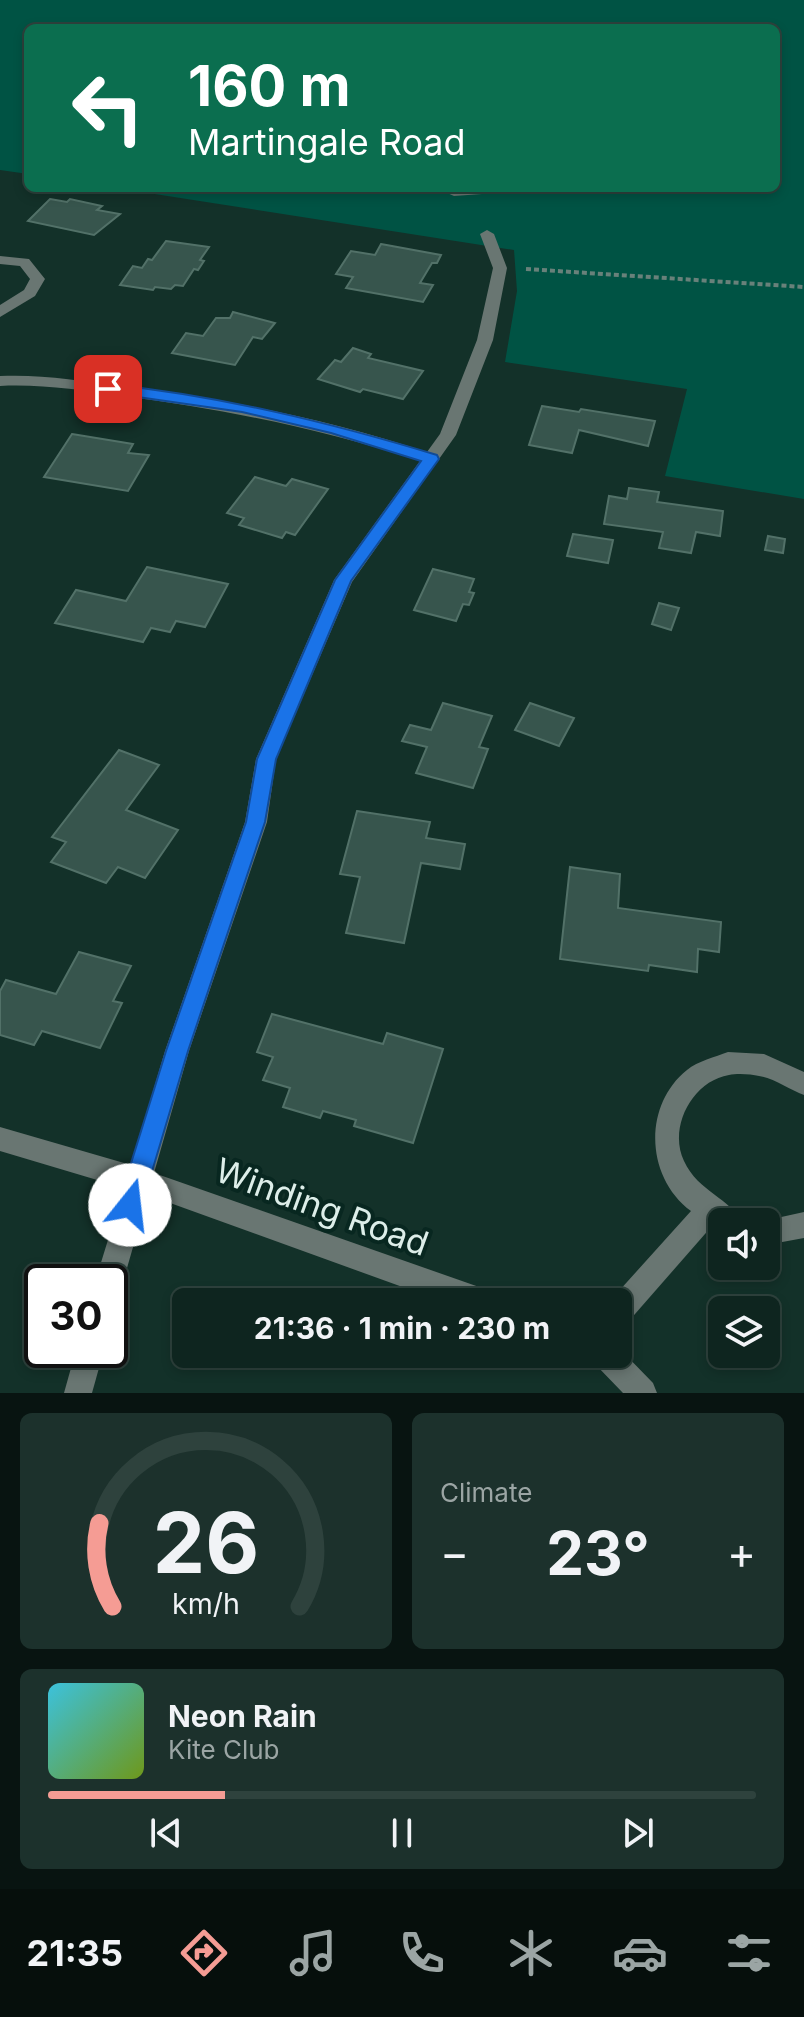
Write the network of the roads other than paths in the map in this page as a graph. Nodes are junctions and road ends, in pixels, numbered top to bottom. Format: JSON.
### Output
{"nodes":[{"id":1,"x":487,"y":234,"type":"dead end"},
{"id":2,"x":0,"y":260,"type":"edge"},
{"id":3,"x":0,"y":312,"type":"edge"},
{"id":4,"x":0,"y":381,"type":"edge"},
{"id":5,"x":431,"y":459,"type":"junction"},
{"id":6,"x":804,"y":1084,"type":"edge"},
{"id":7,"x":0,"y":1139,"type":"edge"},
{"id":8,"x":137,"y":1179,"type":"junction"},
{"id":9,"x":708,"y":1209,"type":"edge"},
{"id":10,"x":804,"y":1225,"type":"edge"},
{"id":11,"x":708,"y":1226,"type":"edge"},
{"id":12,"x":780,"y":1229,"type":"edge"},
{"id":13,"x":114,"y":1264,"type":"edge"},
{"id":14,"x":443,"y":1288,"type":"edge"},
{"id":15,"x":632,"y":1299,"type":"edge"},
{"id":16,"x":85,"y":1368,"type":"edge"},
{"id":17,"x":619,"y":1368,"type":"edge"},
{"id":18,"x":78,"y":1393,"type":"edge"},
{"id":19,"x":643,"y":1393,"type":"edge"}],
"edges":[{"from":1,"to":5,"type":"street"},
{"from":2,"to":3,"type":"street"},
{"from":4,"to":5,"type":"street"},
{"from":5,"to":8,"type":"street"},
{"from":6,"to":9,"type":"street"},
{"from":7,"to":8,"type":"street","name":"Winding Road"},
{"from":8,"to":13,"type":"street"},
{"from":8,"to":14,"type":"street","name":"Winding Road"},
{"from":10,"to":12,"type":"street"},
{"from":11,"to":15,"type":"street"},
{"from":16,"to":18,"type":"street"},
{"from":17,"to":19,"type":"street"}]}
